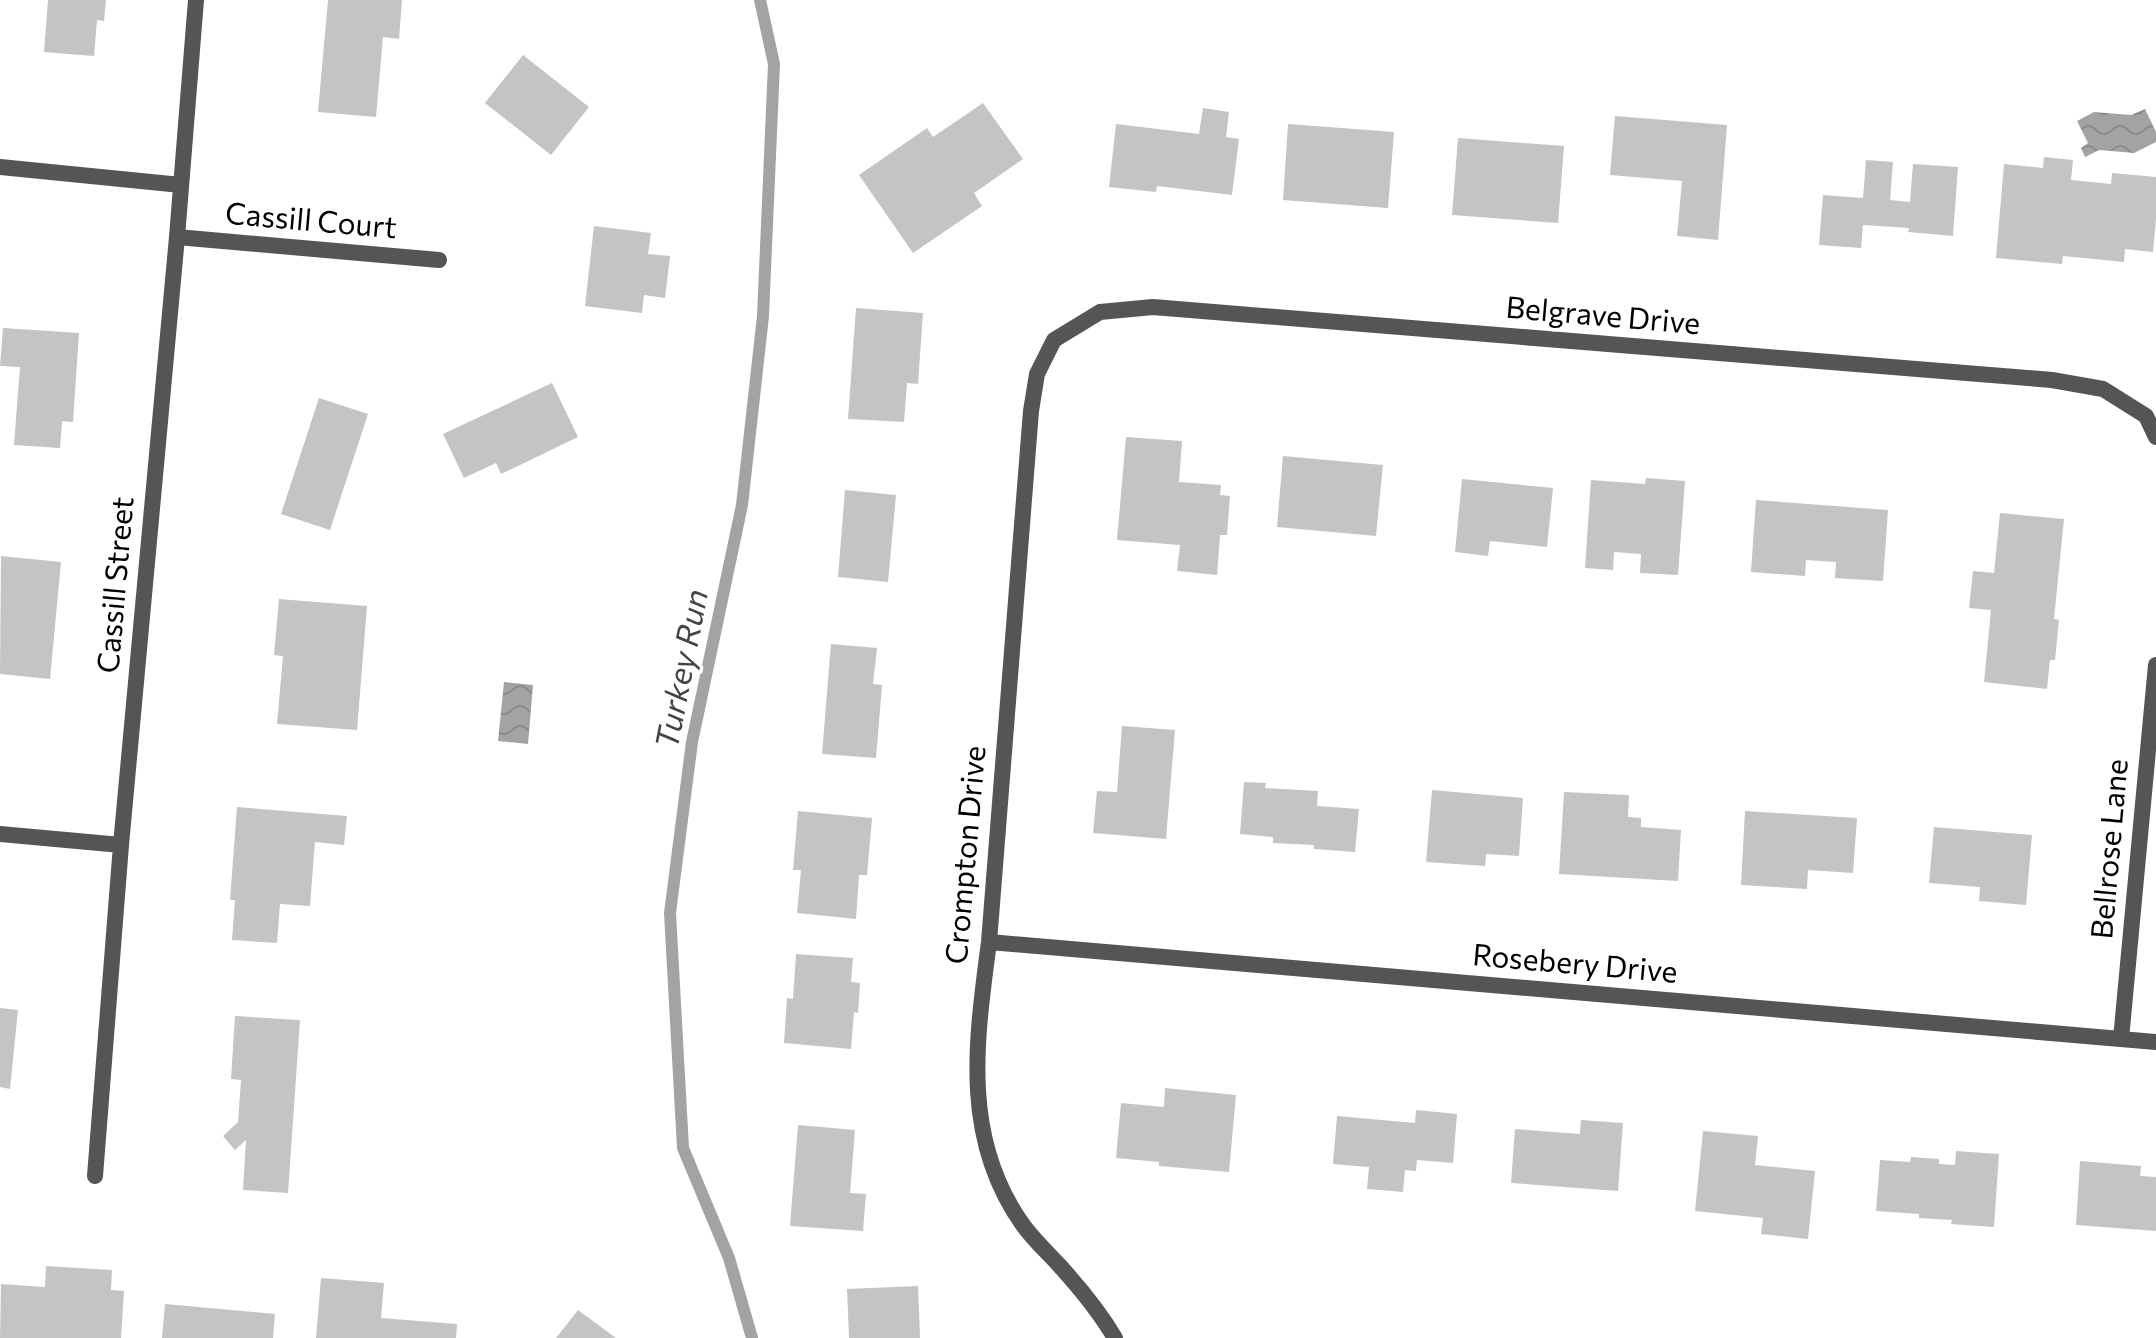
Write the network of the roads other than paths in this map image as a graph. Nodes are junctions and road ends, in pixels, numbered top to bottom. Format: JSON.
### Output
{"nodes":[{"id":1,"x":196,"y":0,"type":"edge"},
{"id":2,"x":0,"y":167,"type":"edge"},
{"id":3,"x":181,"y":185,"type":"junction"},
{"id":4,"x":177,"y":237,"type":"junction"},
{"id":5,"x":439,"y":260,"type":"dead end"},
{"id":6,"x":1054,"y":340,"type":"joint"},
{"id":7,"x":2156,"y":437,"type":"edge"},
{"id":8,"x":2156,"y":665,"type":"edge"},
{"id":9,"x":0,"y":834,"type":"edge"},
{"id":10,"x":121,"y":845,"type":"junction"},
{"id":11,"x":989,"y":942,"type":"junction"},
{"id":12,"x":2121,"y":1039,"type":"junction"},
{"id":13,"x":2156,"y":1042,"type":"edge"},
{"id":14,"x":95,"y":1176,"type":"dead end"},
{"id":15,"x":1115,"y":1338,"type":"edge"}],
"edges":[{"from":1,"to":3,"type":"street","name":"Cassill Street"},
{"from":2,"to":3,"type":"street"},
{"from":3,"to":4,"type":"street","name":"Cassill Street"},
{"from":4,"to":5,"type":"street","name":"Cassill Court"},
{"from":4,"to":10,"type":"street","name":"Cassill Street"},
{"from":6,"to":7,"type":"street","name":"Belgrave Drive"},
{"from":6,"to":11,"type":"street","name":"Crompton Drive"},
{"from":8,"to":12,"type":"street","name":"Bellrose Lane"},
{"from":9,"to":10,"type":"street"},
{"from":10,"to":14,"type":"street","name":"Cassill Street"},
{"from":11,"to":12,"type":"street","name":"Rosebery Drive"},
{"from":11,"to":15,"type":"street","name":"Crompton Drive"},
{"from":12,"to":13,"type":"street","name":"Rosebery Drive"}]}
